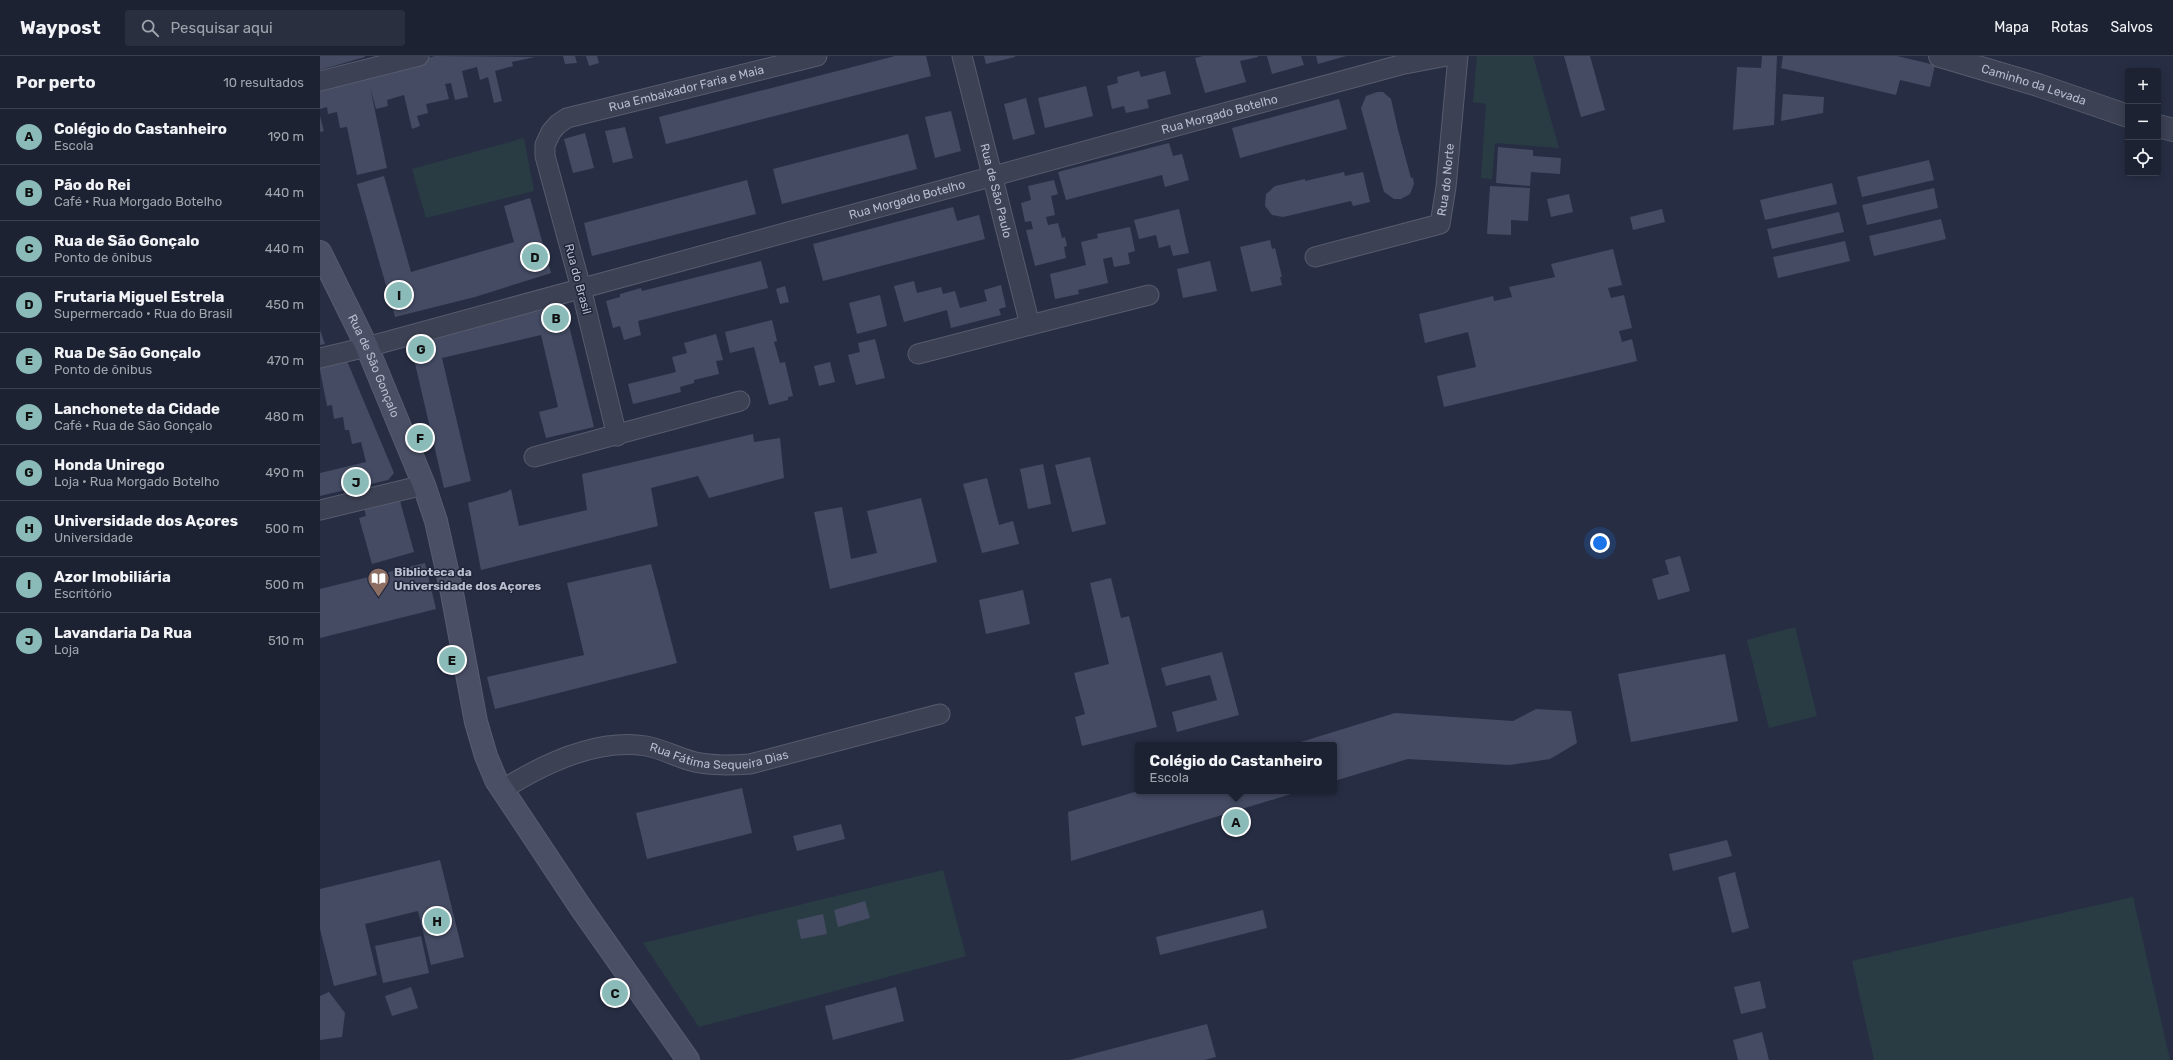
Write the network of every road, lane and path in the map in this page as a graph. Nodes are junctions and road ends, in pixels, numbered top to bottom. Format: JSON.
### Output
{"nodes":[{"id":1,"x":419,"y":56,"type":"edge"},
{"id":2,"x":817,"y":56,"type":"edge"},
{"id":3,"x":962,"y":56,"type":"edge"},
{"id":4,"x":1447,"y":56,"type":"edge"},
{"id":5,"x":1458,"y":56,"type":"edge"},
{"id":6,"x":1940,"y":56,"type":"edge"},
{"id":7,"x":320,"y":81,"type":"edge"},
{"id":8,"x":2125,"y":115,"type":"edge"},
{"id":9,"x":558,"y":124,"type":"joint"},
{"id":10,"x":2161,"y":127,"type":"edge"},
{"id":11,"x":2173,"y":130,"type":"edge"},
{"id":12,"x":992,"y":176,"type":"junction"},
{"id":13,"x":320,"y":252,"type":"edge"},
{"id":14,"x":1315,"y":257,"type":"dead end"},
{"id":15,"x":581,"y":288,"type":"junction"},
{"id":16,"x":1149,"y":295,"type":"dead end"},
{"id":17,"x":1030,"y":325,"type":"junction"},
{"id":18,"x":367,"y":347,"type":"junction"},
{"id":19,"x":918,"y":354,"type":"dead end"},
{"id":20,"x":320,"y":358,"type":"edge"},
{"id":21,"x":740,"y":401,"type":"dead end"},
{"id":22,"x":617,"y":436,"type":"junction"},
{"id":23,"x":534,"y":457,"type":"dead end"},
{"id":24,"x":424,"y":485,"type":"junction"},
{"id":25,"x":320,"y":510,"type":"edge"},
{"id":26,"x":940,"y":714,"type":"dead end"},
{"id":27,"x":502,"y":790,"type":"junction"},
{"id":28,"x":688,"y":1060,"type":"edge"}],
"edges":[{"from":1,"to":7,"type":"street"},
{"from":2,"to":9,"type":"street","name":"Rua Embaixador Faria e Maia"},
{"from":3,"to":12,"type":"street","name":"Rua de São Paulo"},
{"from":4,"to":12,"type":"street","name":"Rua Morgado Botelho"},
{"from":5,"to":14,"type":"street","name":"Rua do Norte"},
{"from":6,"to":8,"type":"street","name":"Caminho da Levada"},
{"from":9,"to":15,"type":"street","name":"Rua do Brasil"},
{"from":10,"to":11,"type":"street"},
{"from":12,"to":15,"type":"street","name":"Rua Morgado Botelho"},
{"from":12,"to":17,"type":"street","name":"Rua de São Paulo"},
{"from":13,"to":18,"type":"main road","name":"Rua de São Gonçalo"},
{"from":15,"to":18,"type":"street","name":"Rua Morgado Botelho"},
{"from":15,"to":22,"type":"street","name":"Rua do Brasil"},
{"from":16,"to":17,"type":"street"},
{"from":17,"to":19,"type":"street"},
{"from":18,"to":20,"type":"street","name":"Rua Morgado Botelho"},
{"from":18,"to":24,"type":"main road","name":"Rua de São Gonçalo"},
{"from":21,"to":22,"type":"street"},
{"from":22,"to":23,"type":"street"},
{"from":24,"to":25,"type":"street"},
{"from":24,"to":27,"type":"main road","name":"Rua de São Gonçalo"},
{"from":26,"to":27,"type":"street","name":"Rua Fátima Sequeira Dias"},
{"from":27,"to":28,"type":"main road","name":"Rua de São Gonçalo"}]}
